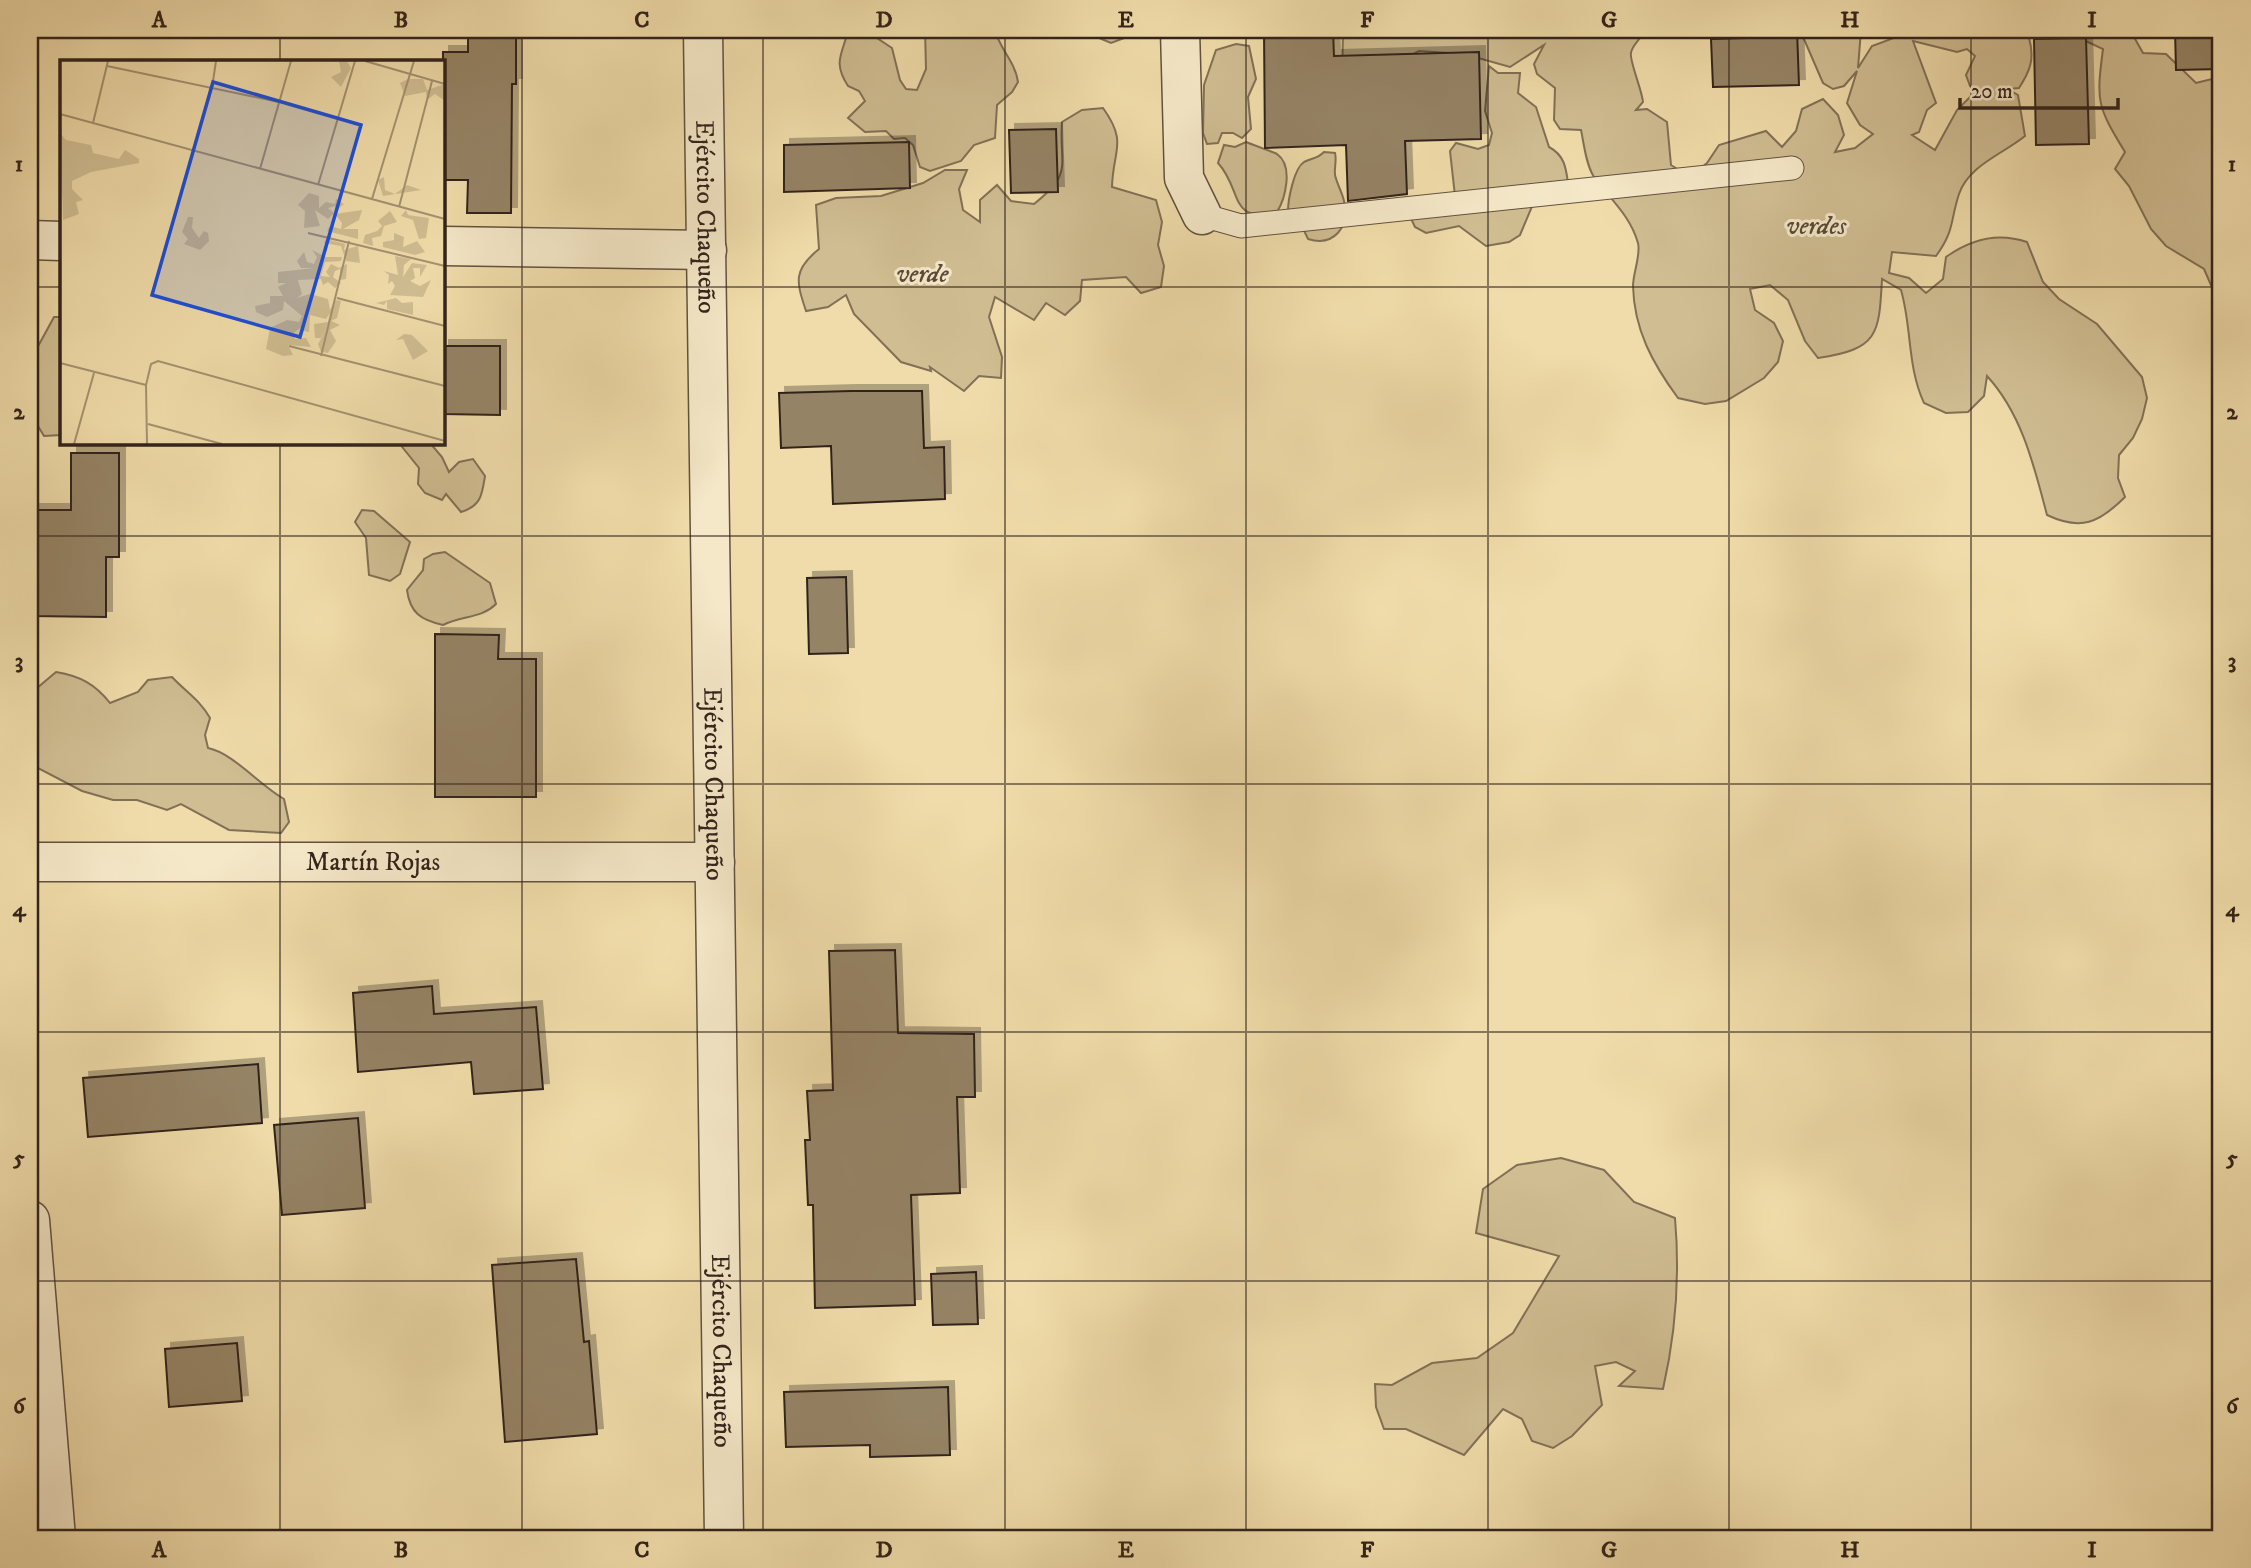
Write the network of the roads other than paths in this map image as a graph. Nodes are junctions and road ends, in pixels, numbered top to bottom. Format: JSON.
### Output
{"nodes":[{"id":1,"x":703,"y":30,"type":"edge"},
{"id":2,"x":1180,"y":30,"type":"edge"},
{"id":3,"x":1792,"y":168,"type":"dead end"},
{"id":4,"x":1202,"y":215,"type":"joint"},
{"id":5,"x":30,"y":240,"type":"edge"},
{"id":6,"x":60,"y":241,"type":"edge"},
{"id":7,"x":444,"y":246,"type":"edge"},
{"id":8,"x":707,"y":250,"type":"junction"},
{"id":9,"x":30,"y":862,"type":"edge"},
{"id":10,"x":715,"y":862,"type":"junction"},
{"id":11,"x":30,"y":1220,"type":"edge"},
{"id":12,"x":55,"y":1538,"type":"edge"},
{"id":13,"x":724,"y":1538,"type":"edge"}],
"edges":[{"from":1,"to":8,"type":"street","name":"Ejército Chaqueño"},
{"from":2,"to":4,"type":"street"},
{"from":3,"to":4,"type":"lane"},
{"from":5,"to":6,"type":"street"},
{"from":7,"to":8,"type":"street"},
{"from":8,"to":10,"type":"street","name":"Ejército Chaqueño"},
{"from":9,"to":10,"type":"street","name":"Martín Rojas"},
{"from":10,"to":13,"type":"street","name":"Ejército Chaqueño"},
{"from":11,"to":12,"type":"street"}]}
